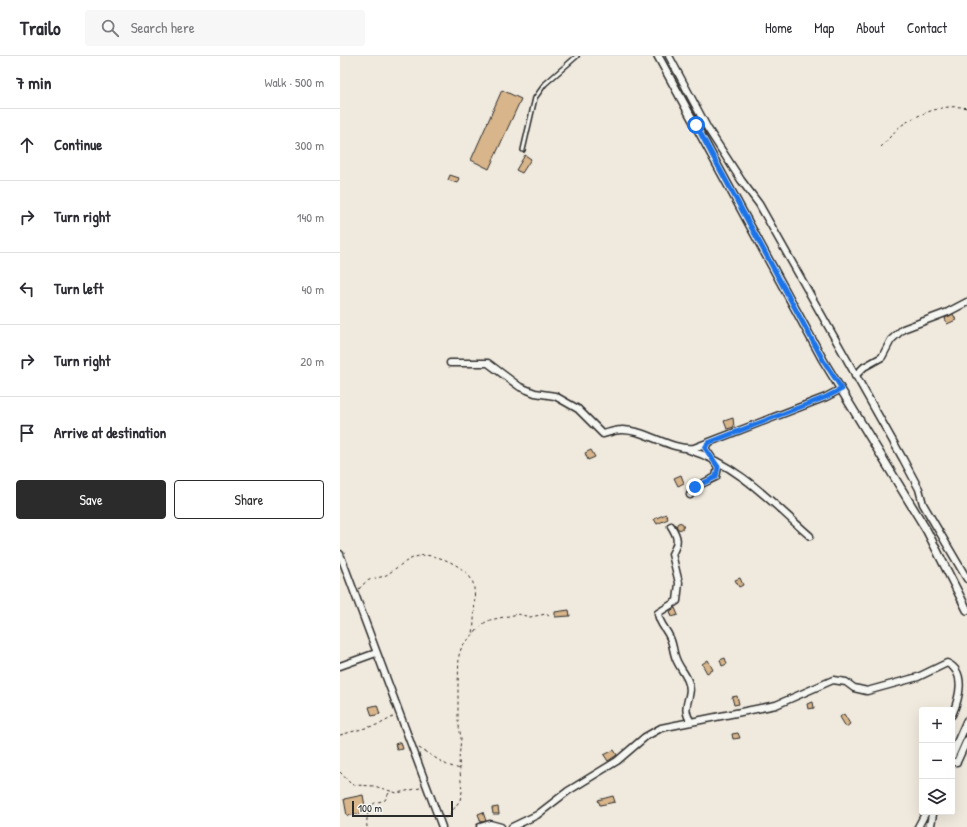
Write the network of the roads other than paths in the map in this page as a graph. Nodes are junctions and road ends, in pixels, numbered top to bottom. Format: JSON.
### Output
{"nodes":[{"id":1,"x":577,"y":56,"type":"edge"},
{"id":2,"x":658,"y":56,"type":"edge"},
{"id":3,"x":669,"y":56,"type":"edge"},
{"id":4,"x":523,"y":150,"type":"dead end"},
{"id":5,"x":967,"y":302,"type":"edge"},
{"id":6,"x":450,"y":363,"type":"dead end"},
{"id":7,"x":855,"y":376,"type":"junction"},
{"id":8,"x":842,"y":389,"type":"junction"},
{"id":9,"x":708,"y":443,"type":"junction"},
{"id":10,"x":688,"y":449,"type":"junction"},
{"id":11,"x":709,"y":456,"type":"junction"},
{"id":12,"x":690,"y":495,"type":"dead end"},
{"id":13,"x":671,"y":526,"type":"dead end"},
{"id":14,"x":810,"y":536,"type":"dead end"},
{"id":15,"x":340,"y":554,"type":"edge"},
{"id":16,"x":967,"y":579,"type":"edge"},
{"id":17,"x":967,"y":610,"type":"edge"},
{"id":18,"x":376,"y":653,"type":"junction"},
{"id":19,"x":340,"y":666,"type":"edge"},
{"id":20,"x":955,"y":707,"type":"edge"},
{"id":21,"x":967,"y":721,"type":"edge"},
{"id":22,"x":691,"y":722,"type":"junction"},
{"id":23,"x":967,"y":740,"type":"edge"},
{"id":24,"x":955,"y":748,"type":"edge"},
{"id":25,"x":955,"y":762,"type":"edge"},
{"id":26,"x":924,"y":815,"type":"edge"},
{"id":27,"x":932,"y":815,"type":"edge"},
{"id":28,"x":441,"y":825,"type":"edge"},
{"id":29,"x":480,"y":827,"type":"edge"},
{"id":30,"x":500,"y":827,"type":"edge"},
{"id":31,"x":512,"y":827,"type":"edge"},
{"id":32,"x":918,"y":827,"type":"edge"},
{"id":33,"x":930,"y":827,"type":"edge"}],
"edges":[{"from":1,"to":4,"type":"lane"},
{"from":2,"to":8,"type":"street"},
{"from":3,"to":7,"type":"street"},
{"from":5,"to":7,"type":"street"},
{"from":6,"to":10,"type":"street"},
{"from":7,"to":16,"type":"street"},
{"from":8,"to":9,"type":"street"},
{"from":8,"to":17,"type":"street"},
{"from":9,"to":10,"type":"street"},
{"from":9,"to":11,"type":"street"},
{"from":10,"to":11,"type":"street"},
{"from":11,"to":12,"type":"street"},
{"from":11,"to":14,"type":"street"},
{"from":13,"to":22,"type":"street"},
{"from":15,"to":18,"type":"street"},
{"from":18,"to":19,"type":"street"},
{"from":18,"to":28,"type":"street"},
{"from":20,"to":22,"type":"street"},
{"from":21,"to":24,"type":"street"},
{"from":22,"to":31,"type":"street"},
{"from":23,"to":25,"type":"street"},
{"from":26,"to":32,"type":"street"},
{"from":27,"to":33,"type":"street"},
{"from":29,"to":30,"type":"street"}]}
